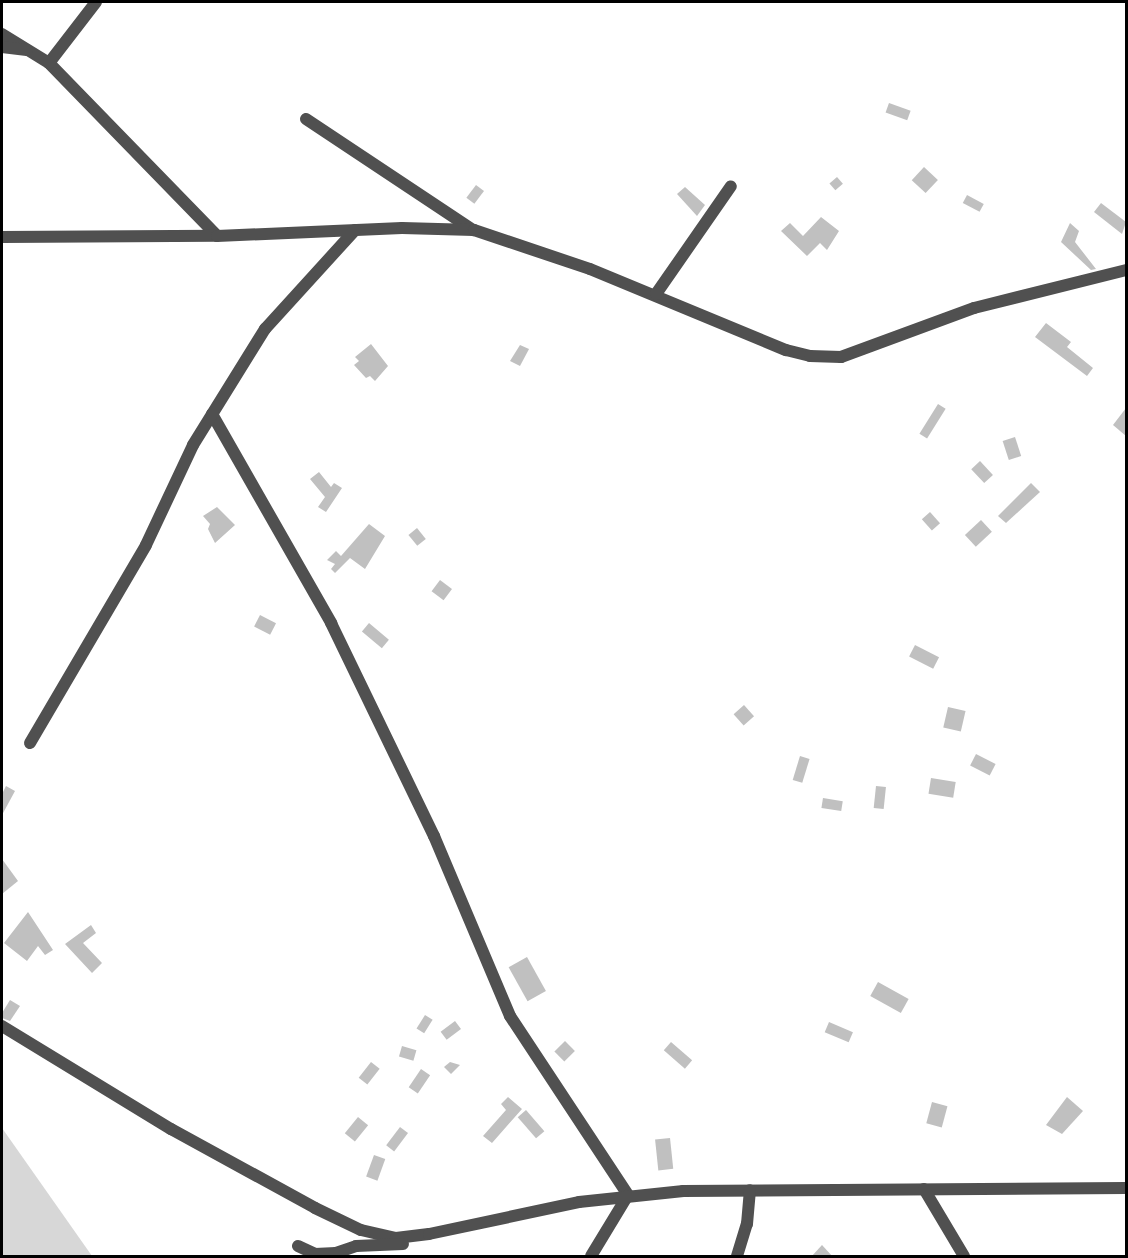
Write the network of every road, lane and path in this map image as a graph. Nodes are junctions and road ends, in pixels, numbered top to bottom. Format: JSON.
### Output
{"nodes":[{"id":1,"x":96,"y":2,"type":"edge"},
{"id":2,"x":2,"y":33,"type":"edge"},
{"id":3,"x":2,"y":47,"type":"edge"},
{"id":4,"x":35,"y":51,"type":"junction"},
{"id":5,"x":49,"y":63,"type":"junction"},
{"id":6,"x":306,"y":119,"type":"dead end"},
{"id":7,"x":731,"y":186,"type":"dead end"},
{"id":8,"x":356,"y":230,"type":"junction"},
{"id":9,"x":474,"y":230,"type":"junction"},
{"id":10,"x":218,"y":236,"type":"junction"},
{"id":11,"x":2,"y":237,"type":"edge"},
{"id":12,"x":1126,"y":270,"type":"edge"},
{"id":13,"x":656,"y":294,"type":"junction"},
{"id":14,"x":212,"y":414,"type":"junction"},
{"id":15,"x":30,"y":743,"type":"dead end"},
{"id":16,"x":2,"y":1026,"type":"edge"},
{"id":17,"x":1126,"y":1188,"type":"edge"},
{"id":18,"x":924,"y":1189,"type":"junction"},
{"id":19,"x":750,"y":1190,"type":"junction"},
{"id":20,"x":628,"y":1195,"type":"junction"},
{"id":21,"x":429,"y":1234,"type":"junction"},
{"id":22,"x":298,"y":1246,"type":"dead end"},
{"id":23,"x":591,"y":1257,"type":"edge"},
{"id":24,"x":737,"y":1257,"type":"edge"},
{"id":25,"x":964,"y":1257,"type":"edge"}],
"edges":[{"from":1,"to":5,"type":"street"},
{"from":2,"to":4,"type":"street"},
{"from":3,"to":4,"type":"street"},
{"from":4,"to":5,"type":"street"},
{"from":5,"to":10,"type":"street"},
{"from":6,"to":9,"type":"street"},
{"from":7,"to":13,"type":"street"},
{"from":8,"to":9,"type":"street"},
{"from":8,"to":10,"type":"street"},
{"from":8,"to":14,"type":"street"},
{"from":9,"to":13,"type":"street"},
{"from":10,"to":11,"type":"street"},
{"from":12,"to":13,"type":"street"},
{"from":14,"to":15,"type":"street"},
{"from":14,"to":20,"type":"street"},
{"from":16,"to":21,"type":"street"},
{"from":17,"to":18,"type":"street"},
{"from":18,"to":19,"type":"street"},
{"from":18,"to":25,"type":"street"},
{"from":19,"to":20,"type":"street"},
{"from":19,"to":24,"type":"street"},
{"from":20,"to":21,"type":"street"},
{"from":20,"to":23,"type":"street"},
{"from":21,"to":22,"type":"street"}]}
